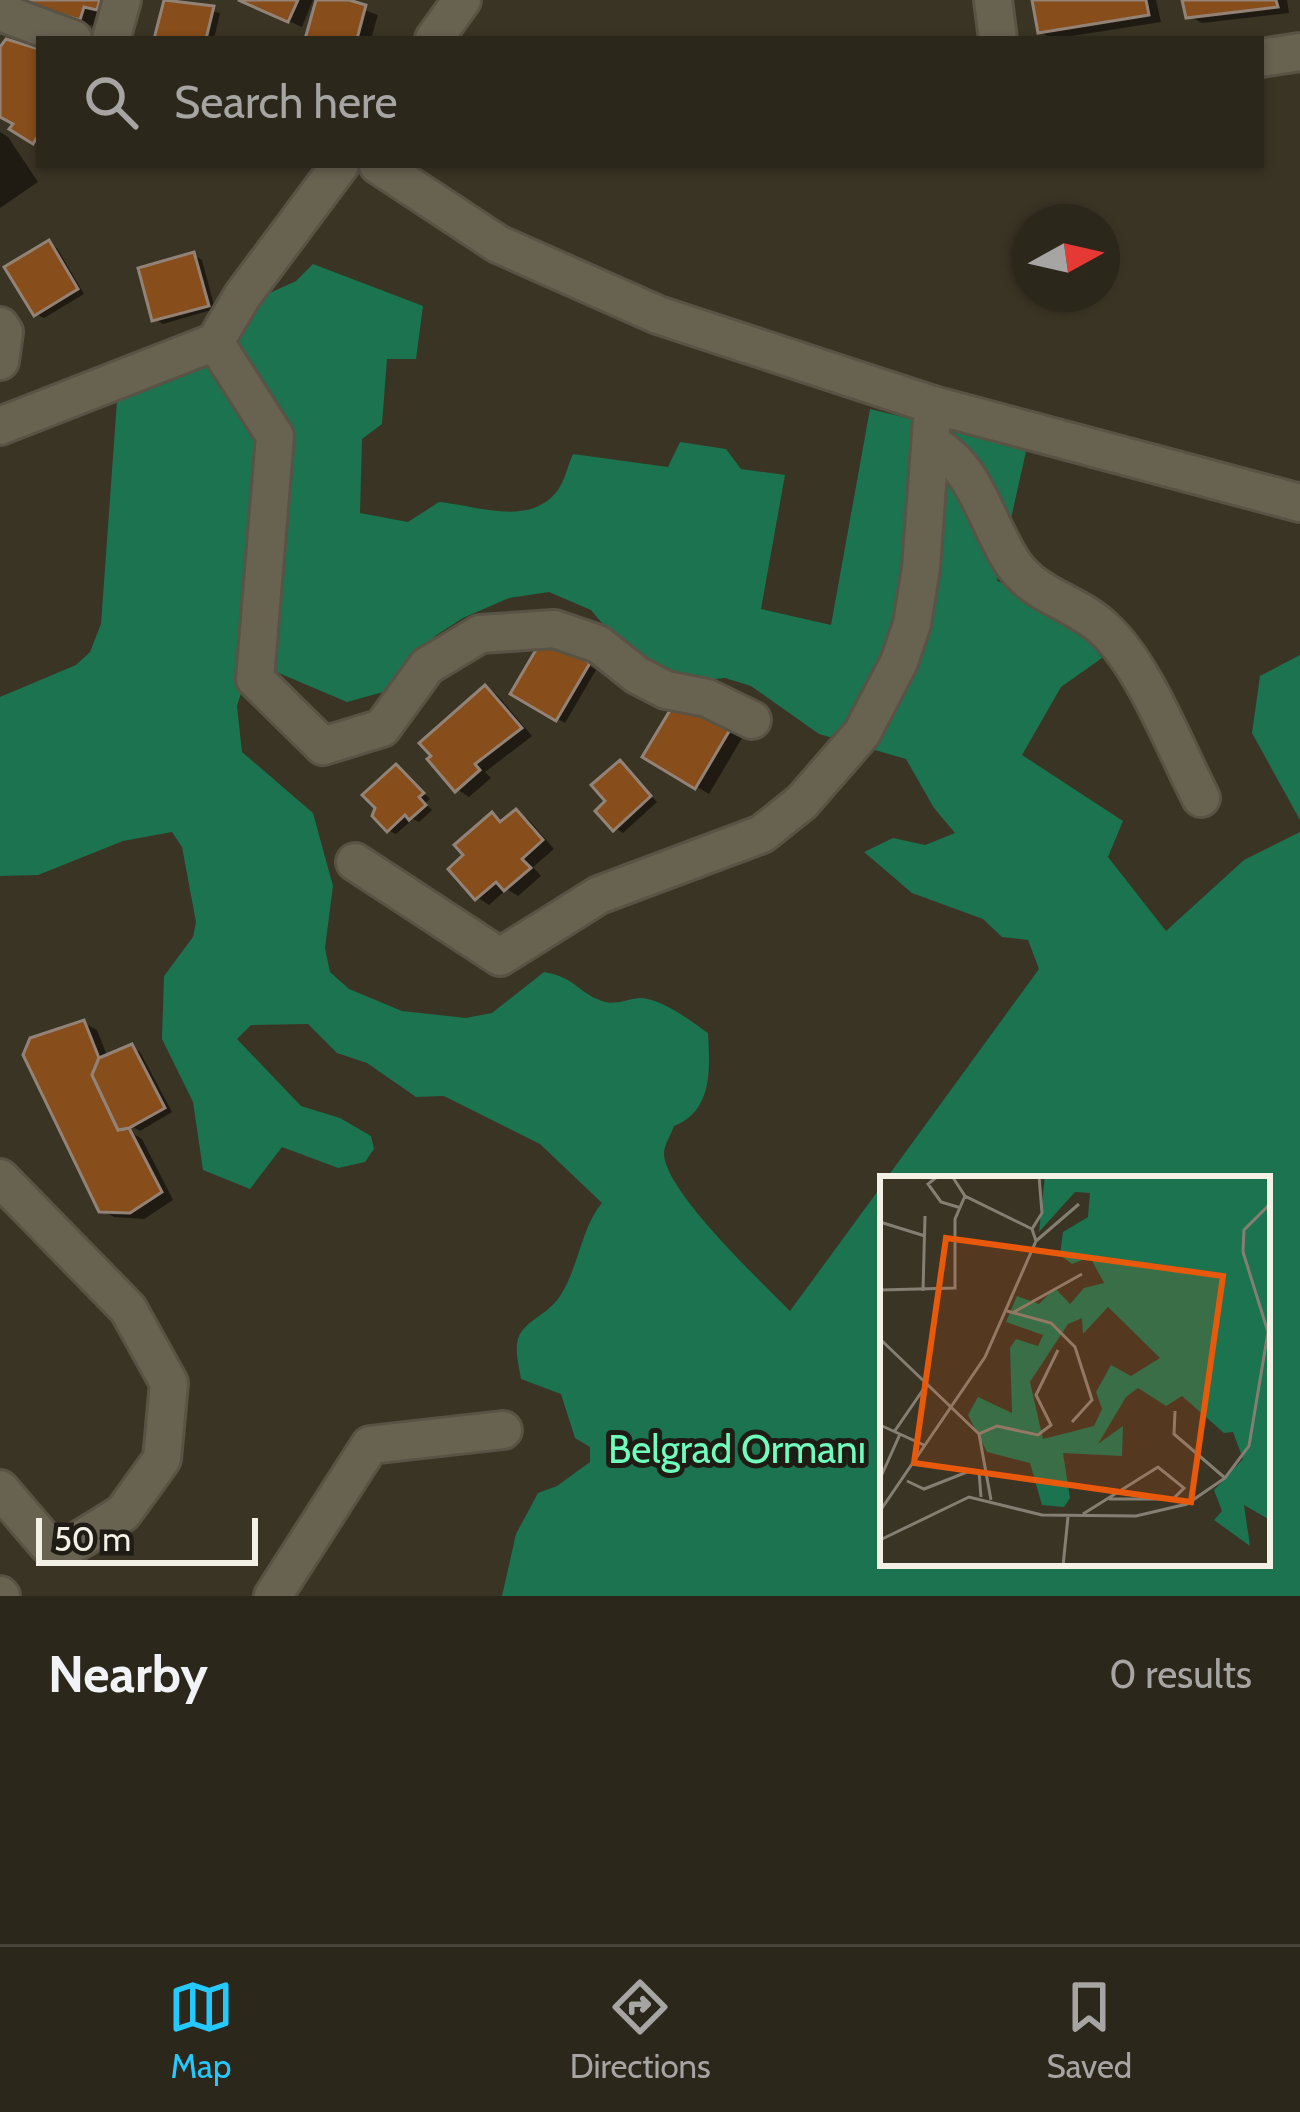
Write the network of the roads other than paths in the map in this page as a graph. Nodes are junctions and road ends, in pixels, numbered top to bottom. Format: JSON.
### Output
{"nodes":[{"id":1,"x":122,"y":0,"type":"edge"},
{"id":2,"x":993,"y":0,"type":"edge"},
{"id":3,"x":0,"y":11,"type":"edge"},
{"id":4,"x":65,"y":36,"type":"edge"},
{"id":5,"x":112,"y":36,"type":"edge"},
{"id":6,"x":998,"y":36,"type":"edge"},
{"id":7,"x":1300,"y":52,"type":"edge"},
{"id":8,"x":1264,"y":58,"type":"edge"},
{"id":9,"x":338,"y":168,"type":"edge"},
{"id":10,"x":383,"y":168,"type":"edge"},
{"id":11,"x":0,"y":326,"type":"edge"},
{"id":12,"x":215,"y":342,"type":"junction"},
{"id":13,"x":0,"y":361,"type":"edge"},
{"id":14,"x":933,"y":405,"type":"junction"},
{"id":15,"x":0,"y":426,"type":"edge"},
{"id":16,"x":932,"y":445,"type":"junction"},
{"id":17,"x":1300,"y":502,"type":"edge"},
{"id":18,"x":752,"y":721,"type":"dead end"},
{"id":19,"x":1201,"y":797,"type":"dead end"},
{"id":20,"x":355,"y":862,"type":"dead end"},
{"id":21,"x":0,"y":1178,"type":"edge"},
{"id":22,"x":503,"y":1430,"type":"dead end"},
{"id":23,"x":0,"y":1489,"type":"edge"},
{"id":24,"x":273,"y":1596,"type":"edge"}],
"edges":[{"from":1,"to":5,"type":"street"},
{"from":2,"to":6,"type":"street"},
{"from":3,"to":4,"type":"street"},
{"from":7,"to":8,"type":"street"},
{"from":9,"to":12,"type":"street"},
{"from":10,"to":14,"type":"street"},
{"from":11,"to":13,"type":"street"},
{"from":12,"to":15,"type":"street"},
{"from":12,"to":18,"type":"street"},
{"from":14,"to":16,"type":"street"},
{"from":14,"to":17,"type":"street"},
{"from":16,"to":19,"type":"street"},
{"from":16,"to":20,"type":"street"},
{"from":21,"to":23,"type":"street"},
{"from":22,"to":24,"type":"street"}]}
